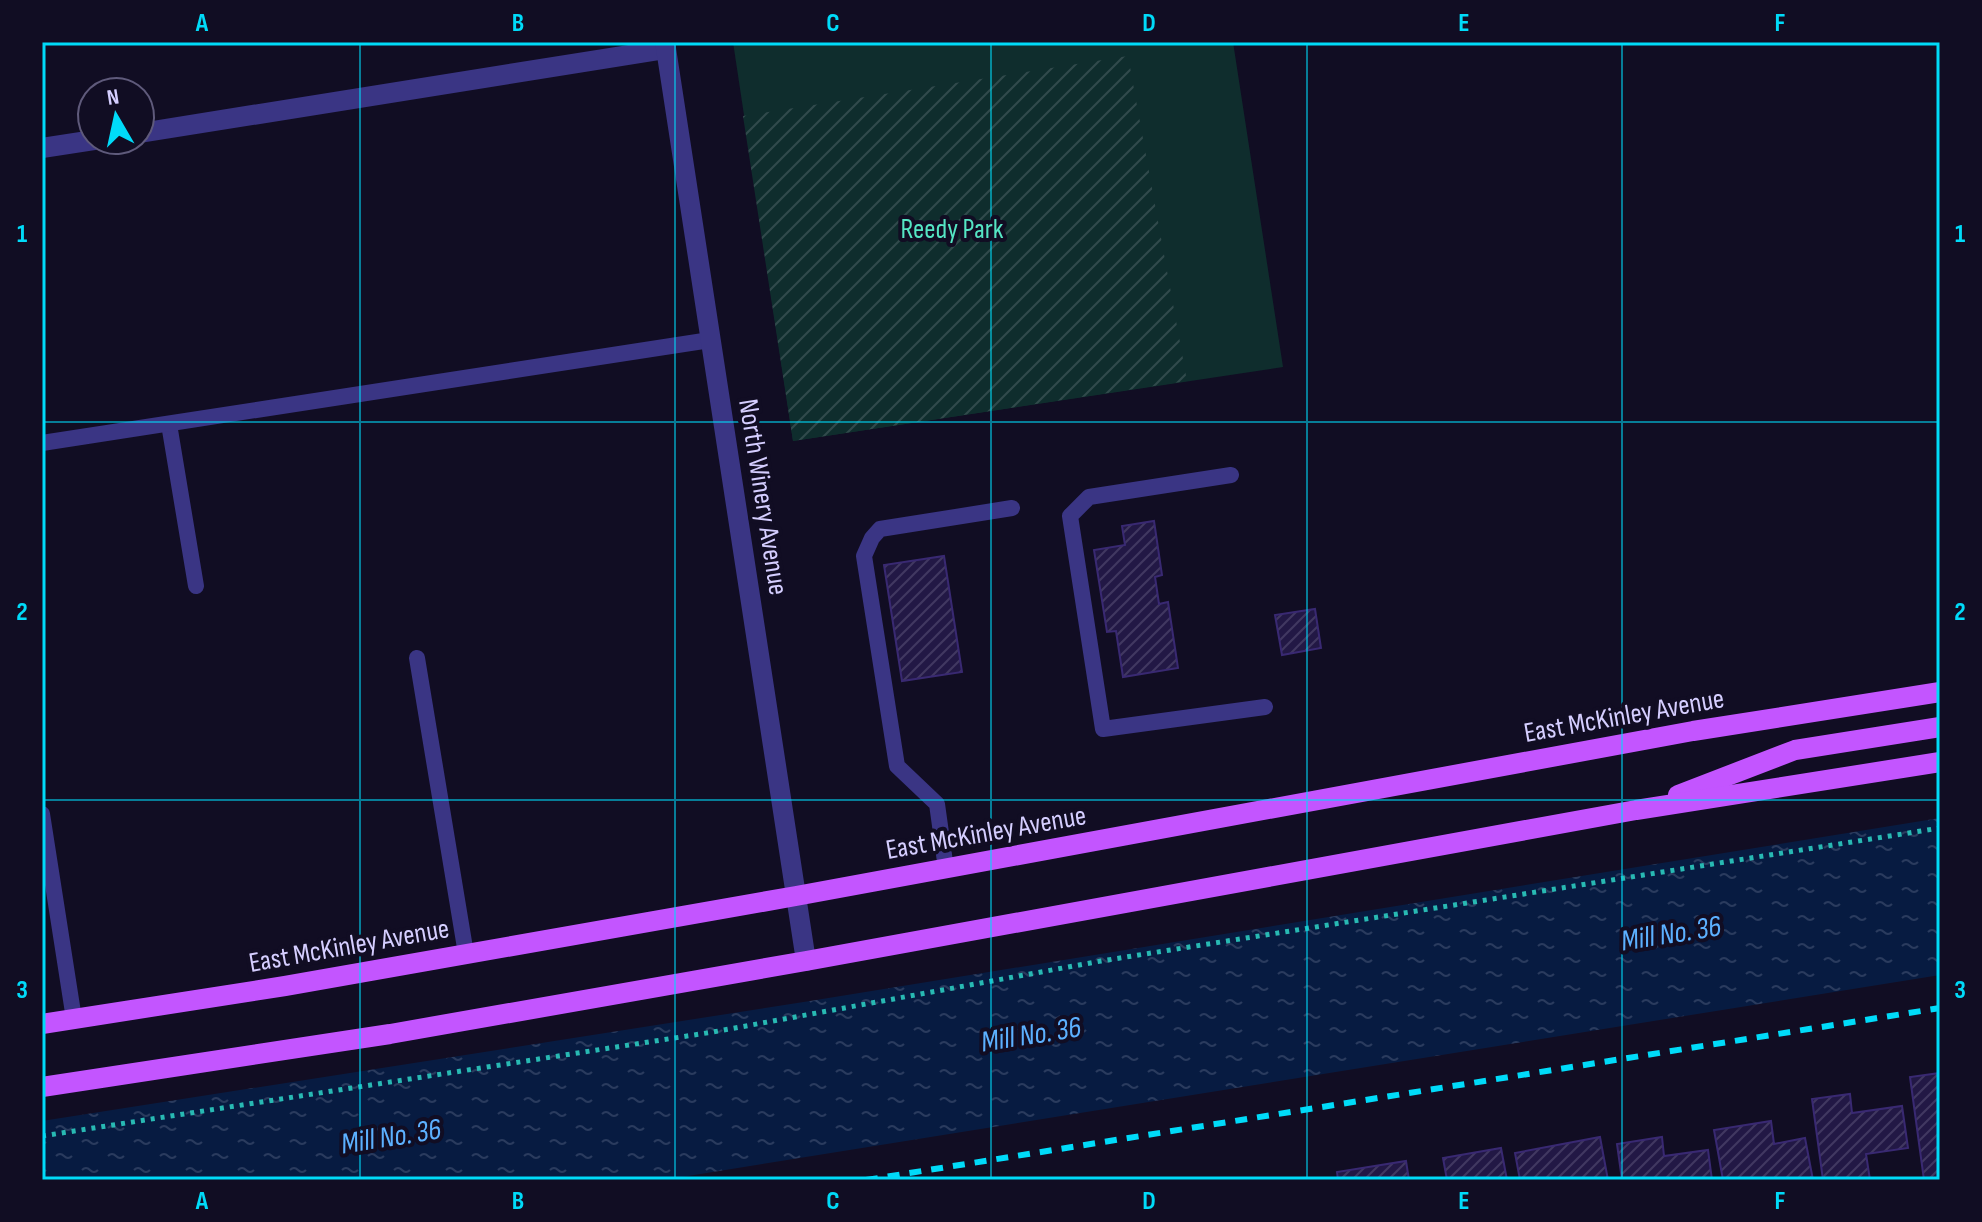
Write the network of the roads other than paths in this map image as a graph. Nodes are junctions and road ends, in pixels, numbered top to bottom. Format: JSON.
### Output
{"nodes":[{"id":1,"x":665,"y":46,"type":"edge"},
{"id":2,"x":156,"y":130,"type":"edge"},
{"id":3,"x":76,"y":143,"type":"edge"},
{"id":4,"x":42,"y":148,"type":"edge"},
{"id":5,"x":710,"y":340,"type":"junction"},
{"id":6,"x":169,"y":424,"type":"junction"},
{"id":7,"x":42,"y":443,"type":"edge"},
{"id":8,"x":1231,"y":475,"type":"dead end"},
{"id":9,"x":1012,"y":508,"type":"dead end"},
{"id":10,"x":196,"y":586,"type":"dead end"},
{"id":11,"x":417,"y":658,"type":"dead end"},
{"id":12,"x":1940,"y":692,"type":"edge"},
{"id":13,"x":1265,"y":707,"type":"dead end"},
{"id":14,"x":1940,"y":727,"type":"edge"},
{"id":15,"x":1940,"y":762,"type":"edge"},
{"id":16,"x":1636,"y":810,"type":"junction"},
{"id":17,"x":42,"y":814,"type":"edge"},
{"id":18,"x":946,"y":869,"type":"junction"},
{"id":19,"x":796,"y":896,"type":"junction"},
{"id":20,"x":466,"y":954,"type":"junction"},
{"id":21,"x":806,"y":961,"type":"junction"},
{"id":22,"x":74,"y":1019,"type":"junction"},
{"id":23,"x":42,"y":1024,"type":"edge"},
{"id":24,"x":42,"y":1087,"type":"edge"}],
"edges":[{"from":1,"to":2,"type":"street"},
{"from":1,"to":5,"type":"street","name":"North Winery Avenue"},
{"from":3,"to":4,"type":"street"},
{"from":5,"to":6,"type":"lane"},
{"from":5,"to":19,"type":"street","name":"North Winery Avenue"},
{"from":6,"to":7,"type":"lane"},
{"from":6,"to":10,"type":"lane"},
{"from":8,"to":13,"type":"lane"},
{"from":9,"to":18,"type":"lane"},
{"from":11,"to":20,"type":"lane"},
{"from":12,"to":18,"type":"main road","name":"East McKinley Avenue"},
{"from":14,"to":16,"type":"main road"},
{"from":15,"to":16,"type":"main road"},
{"from":16,"to":21,"type":"main road"},
{"from":17,"to":22,"type":"lane"},
{"from":18,"to":19,"type":"main road","name":"East McKinley Avenue"},
{"from":19,"to":20,"type":"main road","name":"East McKinley Avenue"},
{"from":19,"to":21,"type":"street","name":"North Winery Avenue"},
{"from":20,"to":22,"type":"main road","name":"East McKinley Avenue"},
{"from":21,"to":24,"type":"main road"},
{"from":22,"to":23,"type":"main road","name":"East McKinley Avenue"}]}
